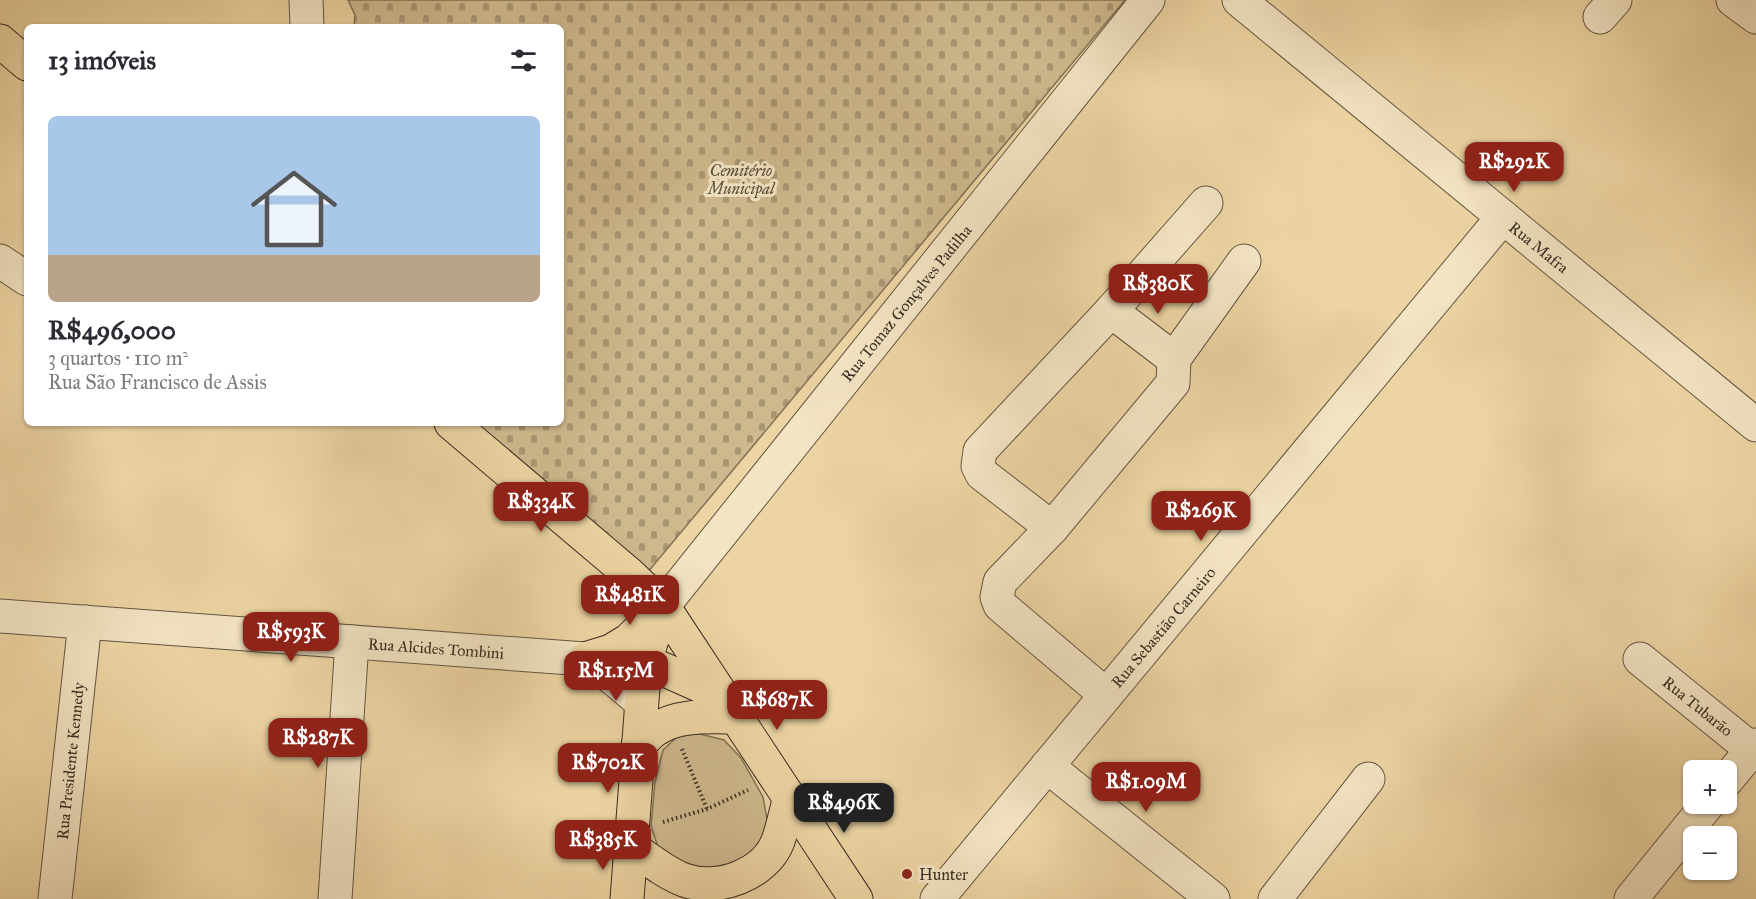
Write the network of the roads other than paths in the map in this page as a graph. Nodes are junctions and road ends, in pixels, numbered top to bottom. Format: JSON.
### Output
{"nodes":[{"id":1,"x":306,"y":0,"type":"edge"},
{"id":2,"x":1148,"y":0,"type":"edge"},
{"id":3,"x":1239,"y":0,"type":"edge"},
{"id":4,"x":1733,"y":0,"type":"edge"},
{"id":5,"x":1756,"y":17,"type":"edge"},
{"id":6,"x":307,"y":24,"type":"edge"},
{"id":7,"x":0,"y":41,"type":"edge"},
{"id":8,"x":24,"y":61,"type":"edge"},
{"id":9,"x":1206,"y":203,"type":"dead end"},
{"id":10,"x":1503,"y":217,"type":"junction"},
{"id":11,"x":0,"y":261,"type":"edge"},
{"id":12,"x":1244,"y":261,"type":"dead end"},
{"id":13,"x":24,"y":277,"type":"edge"},
{"id":14,"x":1111,"y":311,"type":"junction"},
{"id":15,"x":1174,"y":359,"type":"junction"},
{"id":16,"x":1756,"y":425,"type":"edge"},
{"id":17,"x":455,"y":426,"type":"edge"},
{"id":18,"x":1052,"y":528,"type":"junction"},
{"id":19,"x":663,"y":606,"type":"junction"},
{"id":20,"x":0,"y":616,"type":"edge"},
{"id":21,"x":85,"y":622,"type":"junction"},
{"id":22,"x":352,"y":642,"type":"junction"},
{"id":23,"x":585,"y":659,"type":"junction"},
{"id":24,"x":1640,"y":659,"type":"dead end"},
{"id":25,"x":645,"y":662,"type":"junction"},
{"id":26,"x":1106,"y":695,"type":"junction"},
{"id":27,"x":641,"y":702,"type":"junction"},
{"id":28,"x":728,"y":706,"type":"junction"},
{"id":29,"x":638,"y":746,"type":"junction"},
{"id":30,"x":1755,"y":749,"type":"edge"},
{"id":31,"x":1047,"y":766,"type":"junction"},
{"id":32,"x":1737,"y":769,"type":"edge"},
{"id":33,"x":1368,"y":779,"type":"dead end"},
{"id":34,"x":790,"y":796,"type":"junction"},
{"id":35,"x":1700,"y":814,"type":"edge"},
{"id":36,"x":630,"y":838,"type":"junction"},
{"id":37,"x":55,"y":899,"type":"edge"},
{"id":38,"x":335,"y":899,"type":"edge"},
{"id":39,"x":627,"y":899,"type":"edge"},
{"id":40,"x":856,"y":899,"type":"edge"},
{"id":41,"x":937,"y":899,"type":"edge"},
{"id":42,"x":1213,"y":899,"type":"edge"},
{"id":43,"x":1275,"y":899,"type":"edge"},
{"id":44,"x":1631,"y":899,"type":"edge"}],
"edges":[{"from":1,"to":6,"type":"street"},
{"from":2,"to":19,"type":"street","name":"Rua Tomaz Gonçalves Padilha"},
{"from":3,"to":10,"type":"street","name":"Rua Mafra"},
{"from":4,"to":5,"type":"street"},
{"from":7,"to":8,"type":"main road"},
{"from":9,"to":14,"type":"street"},
{"from":10,"to":16,"type":"street","name":"Rua Mafra"},
{"from":10,"to":26,"type":"street","name":"Rua Sebastião Carneiro"},
{"from":11,"to":13,"type":"street"},
{"from":12,"to":15,"type":"street"},
{"from":14,"to":15,"type":"street"},
{"from":14,"to":18,"type":"street"},
{"from":15,"to":18,"type":"street"},
{"from":17,"to":19,"type":"main road"},
{"from":18,"to":26,"type":"street"},
{"from":19,"to":23,"type":"main road"},
{"from":19,"to":25,"type":"main road"},
{"from":19,"to":28,"type":"main road"},
{"from":20,"to":21,"type":"street","name":"Rua Alcides Tombini"},
{"from":21,"to":22,"type":"street","name":"Rua Alcides Tombini"},
{"from":21,"to":37,"type":"street","name":"Rua Presidente Kennedy"},
{"from":22,"to":23,"type":"street","name":"Rua Alcides Tombini"},
{"from":22,"to":38,"type":"street"},
{"from":23,"to":25,"type":"street","name":"Rua Alcides Tombini"},
{"from":23,"to":27,"type":"street"},
{"from":24,"to":30,"type":"street","name":"Rua Tubarão"},
{"from":25,"to":27,"type":"main road"},
{"from":25,"to":28,"type":"main road"},
{"from":26,"to":31,"type":"street","name":"Rua Sebastião Carneiro"},
{"from":27,"to":29,"type":"main road"},
{"from":28,"to":29,"type":"main road"},
{"from":28,"to":34,"type":"main road"},
{"from":29,"to":36,"type":"main road"},
{"from":30,"to":32,"type":"street"},
{"from":31,"to":41,"type":"street","name":"Rua Sebastião Carneiro"},
{"from":31,"to":42,"type":"street"},
{"from":33,"to":43,"type":"street"},
{"from":34,"to":36,"type":"main road"},
{"from":34,"to":40,"type":"main road"},
{"from":35,"to":44,"type":"street"},
{"from":36,"to":39,"type":"main road"}]}
